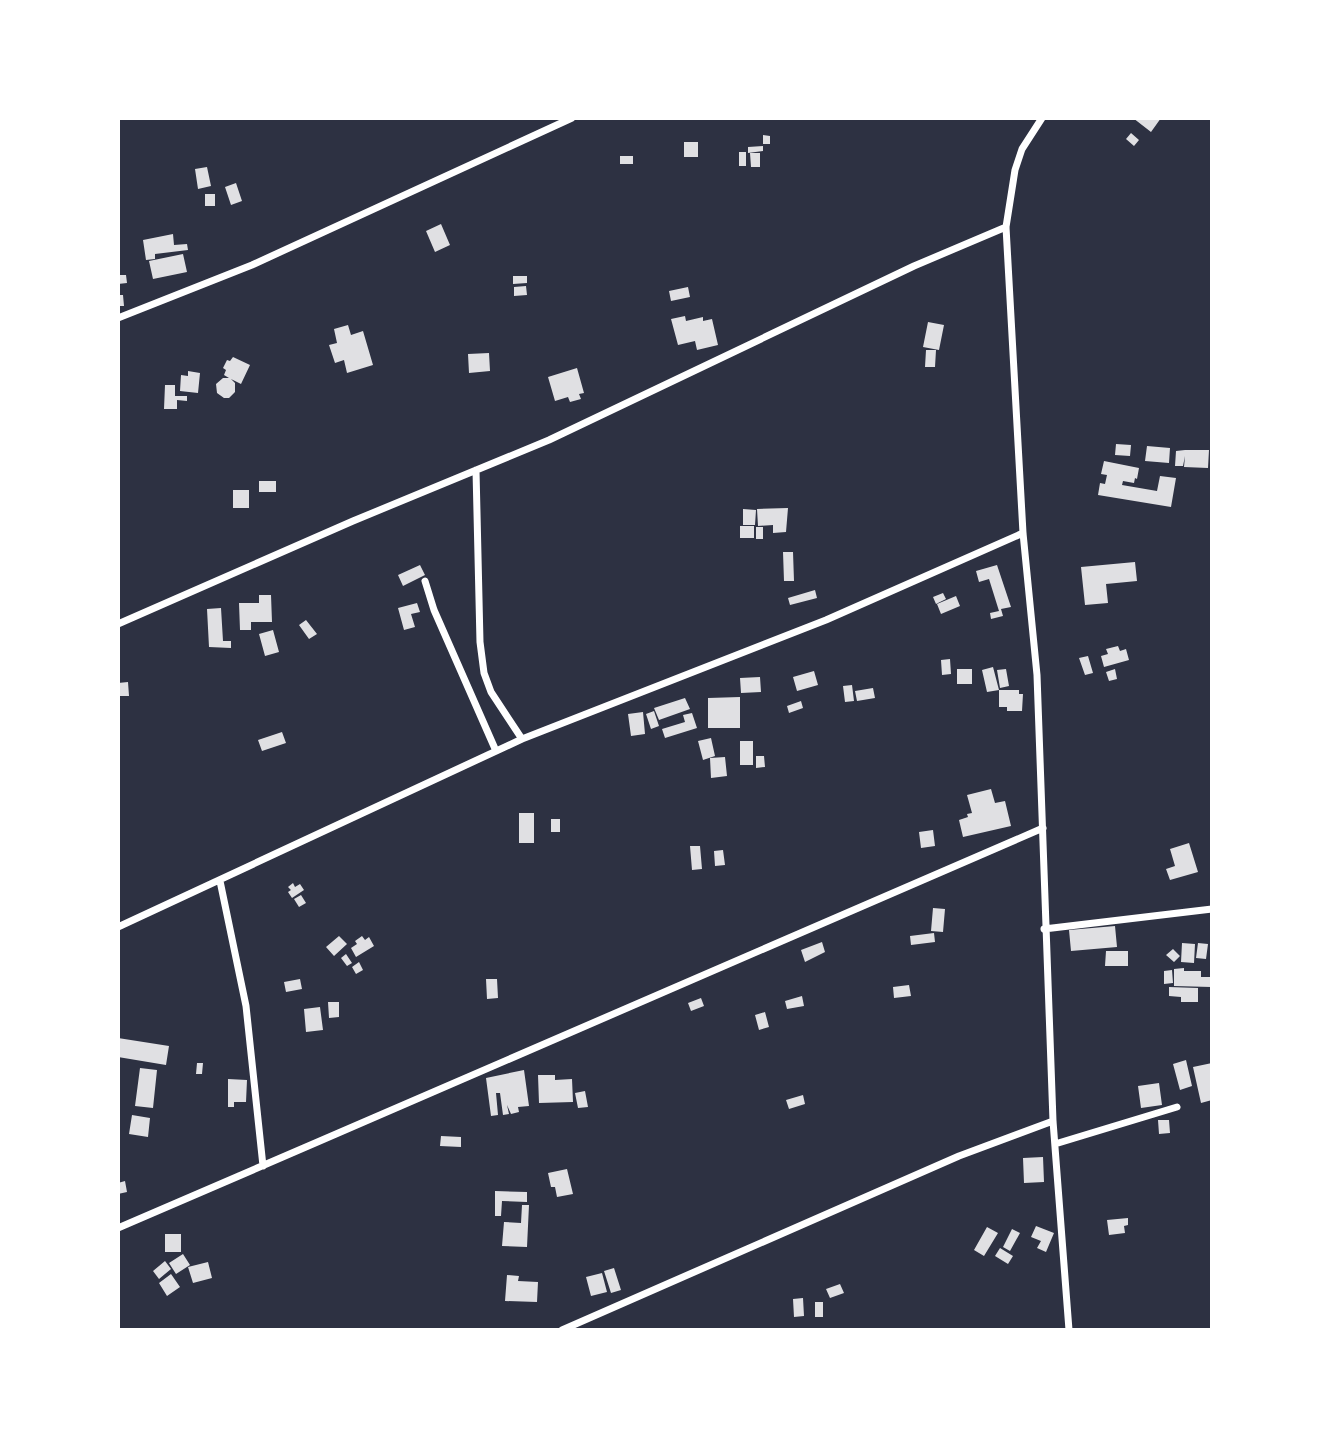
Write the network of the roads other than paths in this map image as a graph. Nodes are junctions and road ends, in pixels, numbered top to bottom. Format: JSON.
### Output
{"nodes":[{"id":1,"x":572,"y":118,"type":"edge"},
{"id":2,"x":1042,"y":118,"type":"edge"},
{"id":3,"x":1006,"y":227,"type":"junction"},
{"id":4,"x":118,"y":318,"type":"edge"},
{"id":5,"x":476,"y":470,"type":"junction"},
{"id":6,"x":1023,"y":533,"type":"junction"},
{"id":7,"x":425,"y":581,"type":"dead end"},
{"id":8,"x":118,"y":624,"type":"edge"},
{"id":9,"x":522,"y":739,"type":"junction"},
{"id":10,"x":496,"y":751,"type":"junction"},
{"id":11,"x":1043,"y":828,"type":"junction"},
{"id":12,"x":220,"y":881,"type":"junction"},
{"id":13,"x":1212,"y":909,"type":"edge"},
{"id":14,"x":118,"y":927,"type":"edge"},
{"id":15,"x":1044,"y":929,"type":"junction"},
{"id":16,"x":1177,"y":1107,"type":"dead end"},
{"id":17,"x":1053,"y":1121,"type":"junction"},
{"id":18,"x":1055,"y":1144,"type":"junction"},
{"id":19,"x":263,"y":1166,"type":"junction"},
{"id":20,"x":118,"y":1228,"type":"edge"},
{"id":21,"x":562,"y":1330,"type":"edge"},
{"id":22,"x":1069,"y":1330,"type":"edge"}],
"edges":[{"from":1,"to":4,"type":"street"},
{"from":2,"to":3,"type":"street"},
{"from":3,"to":5,"type":"street"},
{"from":3,"to":6,"type":"street"},
{"from":5,"to":8,"type":"street"},
{"from":5,"to":9,"type":"street"},
{"from":6,"to":9,"type":"street"},
{"from":6,"to":11,"type":"street"},
{"from":7,"to":10,"type":"street"},
{"from":9,"to":10,"type":"street"},
{"from":10,"to":12,"type":"street"},
{"from":11,"to":15,"type":"street"},
{"from":11,"to":19,"type":"street"},
{"from":12,"to":14,"type":"street"},
{"from":12,"to":19,"type":"street"},
{"from":13,"to":15,"type":"street"},
{"from":15,"to":17,"type":"street"},
{"from":16,"to":18,"type":"street"},
{"from":17,"to":18,"type":"street"},
{"from":17,"to":21,"type":"street"},
{"from":18,"to":22,"type":"street"},
{"from":19,"to":20,"type":"street"}]}
